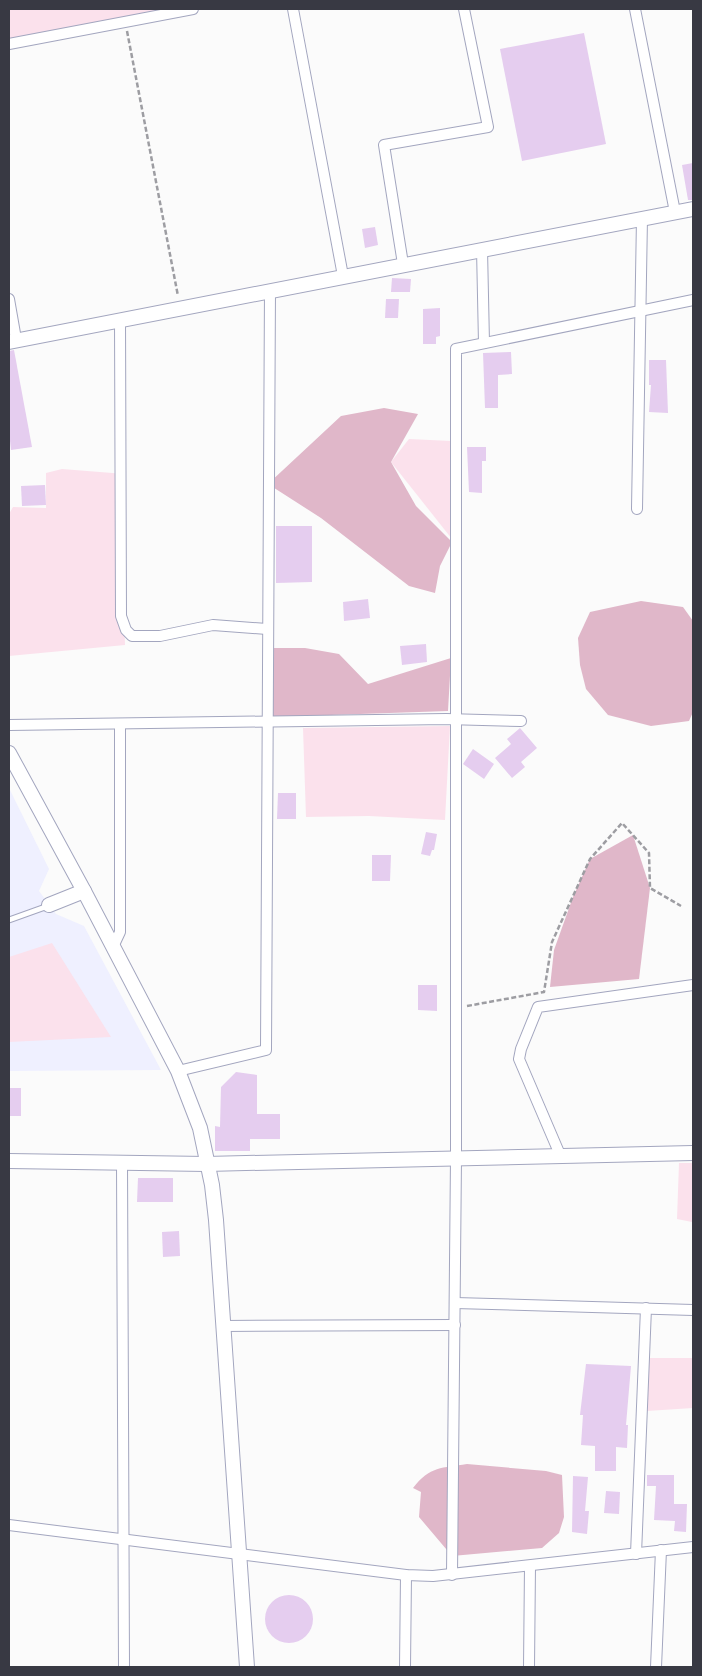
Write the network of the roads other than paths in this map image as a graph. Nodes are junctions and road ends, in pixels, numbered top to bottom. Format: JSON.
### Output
{"nodes":[{"id":1,"x":193,"y":9,"type":"edge"},
{"id":2,"x":293,"y":9,"type":"edge"},
{"id":3,"x":464,"y":9,"type":"edge"},
{"id":4,"x":635,"y":9,"type":"edge"},
{"id":5,"x":9,"y":44,"type":"edge"},
{"id":6,"x":693,"y":209,"type":"edge"},
{"id":7,"x":675,"y":212,"type":"junction"},
{"id":8,"x":642,"y":218,"type":"junction"},
{"id":9,"x":482,"y":249,"type":"junction"},
{"id":10,"x":403,"y":264,"type":"junction"},
{"id":11,"x":342,"y":276,"type":"junction"},
{"id":12,"x":270,"y":290,"type":"junction"},
{"id":13,"x":9,"y":299,"type":"edge"},
{"id":14,"x":693,"y":300,"type":"edge"},
{"id":15,"x":642,"y":310,"type":"junction"},
{"id":16,"x":120,"y":319,"type":"junction"},
{"id":17,"x":12,"y":340,"type":"edge"},
{"id":18,"x":484,"y":342,"type":"junction"},
{"id":19,"x":637,"y":509,"type":"dead end"},
{"id":20,"x":267,"y":629,"type":"junction"},
{"id":21,"x":456,"y":720,"type":"junction"},
{"id":22,"x":521,"y":721,"type":"dead end"},
{"id":23,"x":266,"y":722,"type":"junction"},
{"id":24,"x":120,"y":724,"type":"junction"},
{"id":25,"x":9,"y":725,"type":"edge"},
{"id":26,"x":9,"y":753,"type":"edge"},
{"id":27,"x":84,"y":891,"type":"junction"},
{"id":28,"x":49,"y":905,"type":"joint"},
{"id":29,"x":9,"y":920,"type":"edge"},
{"id":30,"x":113,"y":947,"type":"junction"},
{"id":31,"x":693,"y":985,"type":"edge"},
{"id":32,"x":178,"y":1071,"type":"junction"},
{"id":33,"x":693,"y":1153,"type":"edge"},
{"id":34,"x":561,"y":1157,"type":"junction"},
{"id":35,"x":456,"y":1158,"type":"junction"},
{"id":36,"x":9,"y":1161,"type":"edge"},
{"id":37,"x":122,"y":1162,"type":"junction"},
{"id":38,"x":206,"y":1164,"type":"junction"},
{"id":39,"x":454,"y":1304,"type":"junction"},
{"id":40,"x":646,"y":1308,"type":"junction"},
{"id":41,"x":693,"y":1310,"type":"edge"},
{"id":42,"x":455,"y":1325,"type":"junction"},
{"id":43,"x":223,"y":1326,"type":"junction"},
{"id":44,"x":9,"y":1525,"type":"edge"},
{"id":45,"x":124,"y":1540,"type":"junction"},
{"id":46,"x":693,"y":1546,"type":"edge"},
{"id":47,"x":661,"y":1550,"type":"junction"},
{"id":48,"x":636,"y":1554,"type":"junction"},
{"id":49,"x":240,"y":1555,"type":"junction"},
{"id":50,"x":530,"y":1566,"type":"junction"},
{"id":51,"x":406,"y":1575,"type":"junction"},
{"id":52,"x":452,"y":1575,"type":"junction"},
{"id":53,"x":124,"y":1667,"type":"edge"},
{"id":54,"x":247,"y":1667,"type":"edge"},
{"id":55,"x":405,"y":1667,"type":"edge"},
{"id":56,"x":529,"y":1667,"type":"edge"},
{"id":57,"x":656,"y":1667,"type":"edge"}],
"edges":[{"from":1,"to":5,"type":"street"},
{"from":2,"to":11,"type":"street"},
{"from":3,"to":10,"type":"street"},
{"from":4,"to":7,"type":"street"},
{"from":6,"to":7,"type":"street"},
{"from":7,"to":8,"type":"street"},
{"from":8,"to":9,"type":"street"},
{"from":8,"to":15,"type":"street"},
{"from":9,"to":10,"type":"street"},
{"from":9,"to":18,"type":"street"},
{"from":10,"to":11,"type":"street"},
{"from":11,"to":12,"type":"street"},
{"from":12,"to":16,"type":"street"},
{"from":12,"to":20,"type":"street"},
{"from":13,"to":17,"type":"street"},
{"from":14,"to":15,"type":"street"},
{"from":15,"to":18,"type":"street"},
{"from":15,"to":19,"type":"street"},
{"from":16,"to":17,"type":"street"},
{"from":16,"to":20,"type":"street"},
{"from":18,"to":21,"type":"street"},
{"from":20,"to":23,"type":"street"},
{"from":21,"to":22,"type":"street"},
{"from":21,"to":23,"type":"street"},
{"from":21,"to":35,"type":"street"},
{"from":23,"to":24,"type":"street"},
{"from":23,"to":32,"type":"street"},
{"from":24,"to":25,"type":"street"},
{"from":24,"to":30,"type":"street"},
{"from":26,"to":27,"type":"street"},
{"from":27,"to":28,"type":"street"},
{"from":27,"to":30,"type":"street"},
{"from":28,"to":29,"type":"lane"},
{"from":30,"to":32,"type":"street"},
{"from":31,"to":34,"type":"street"},
{"from":32,"to":38,"type":"street"},
{"from":33,"to":34,"type":"street"},
{"from":34,"to":35,"type":"street"},
{"from":35,"to":38,"type":"street"},
{"from":35,"to":39,"type":"street"},
{"from":36,"to":37,"type":"street"},
{"from":37,"to":38,"type":"street"},
{"from":37,"to":45,"type":"street"},
{"from":38,"to":43,"type":"street"},
{"from":39,"to":40,"type":"street"},
{"from":39,"to":42,"type":"street"},
{"from":40,"to":41,"type":"street"},
{"from":40,"to":48,"type":"street"},
{"from":42,"to":43,"type":"street"},
{"from":42,"to":52,"type":"street"},
{"from":43,"to":49,"type":"street"},
{"from":44,"to":45,"type":"street"},
{"from":45,"to":49,"type":"street"},
{"from":45,"to":53,"type":"street"},
{"from":46,"to":47,"type":"street"},
{"from":47,"to":48,"type":"street"},
{"from":47,"to":57,"type":"street"},
{"from":48,"to":50,"type":"street"},
{"from":49,"to":51,"type":"street"},
{"from":49,"to":54,"type":"street"},
{"from":50,"to":52,"type":"street"},
{"from":50,"to":56,"type":"street"},
{"from":51,"to":52,"type":"street"},
{"from":51,"to":55,"type":"street"}]}
